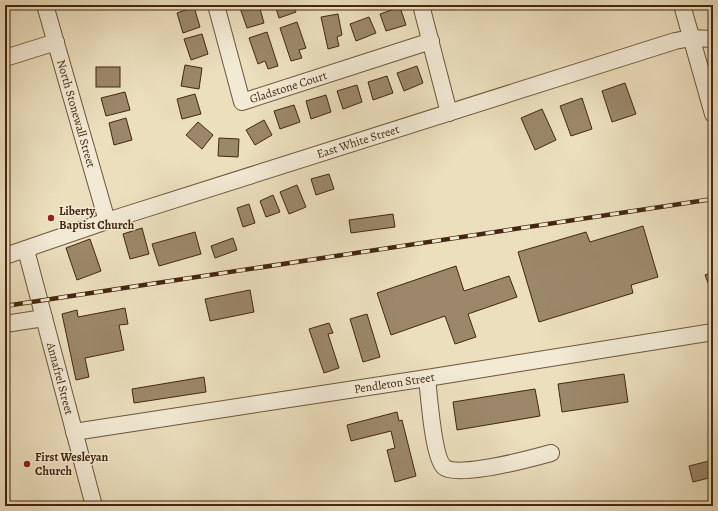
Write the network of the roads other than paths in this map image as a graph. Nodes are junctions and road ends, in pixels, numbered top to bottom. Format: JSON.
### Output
{"nodes":[{"id":1,"x":45,"y":5,"type":"edge"},
{"id":2,"x":216,"y":5,"type":"edge"},
{"id":3,"x":421,"y":5,"type":"edge"},
{"id":4,"x":682,"y":5,"type":"edge"},
{"id":5,"x":691,"y":38,"type":"junction"},
{"id":6,"x":713,"y":39,"type":"edge"},
{"id":7,"x":431,"y":41,"type":"junction"},
{"id":8,"x":56,"y":42,"type":"junction"},
{"id":9,"x":5,"y":58,"type":"edge"},
{"id":10,"x":449,"y":113,"type":"junction"},
{"id":11,"x":713,"y":114,"type":"edge"},
{"id":12,"x":107,"y":222,"type":"junction"},
{"id":13,"x":26,"y":250,"type":"junction"},
{"id":14,"x":5,"y":256,"type":"edge"},
{"id":15,"x":44,"y":318,"type":"junction"},
{"id":16,"x":5,"y":324,"type":"edge"},
{"id":17,"x":713,"y":332,"type":"edge"},
{"id":18,"x":427,"y":378,"type":"junction"},
{"id":19,"x":74,"y":432,"type":"junction"},
{"id":20,"x":551,"y":454,"type":"dead end"},
{"id":21,"x":94,"y":506,"type":"edge"}],
"edges":[{"from":1,"to":8,"type":"street","name":"North Stonewall Street"},
{"from":2,"to":7,"type":"street","name":"Gladstone Court"},
{"from":3,"to":7,"type":"street"},
{"from":4,"to":5,"type":"street"},
{"from":5,"to":6,"type":"street","name":"East White Street"},
{"from":5,"to":10,"type":"street","name":"East White Street"},
{"from":5,"to":11,"type":"street"},
{"from":7,"to":10,"type":"street"},
{"from":8,"to":9,"type":"street"},
{"from":8,"to":12,"type":"street","name":"North Stonewall Street"},
{"from":10,"to":12,"type":"street","name":"East White Street"},
{"from":12,"to":13,"type":"street","name":"East White Street"},
{"from":13,"to":14,"type":"street","name":"East White Street"},
{"from":13,"to":15,"type":"street","name":"Annafrel Street"},
{"from":15,"to":16,"type":"street"},
{"from":15,"to":19,"type":"street","name":"Annafrel Street"},
{"from":17,"to":18,"type":"street","name":"Pendleton Street"},
{"from":18,"to":19,"type":"street","name":"Pendleton Street"},
{"from":18,"to":20,"type":"street"},
{"from":19,"to":21,"type":"street","name":"Annafrel Street"}]}
